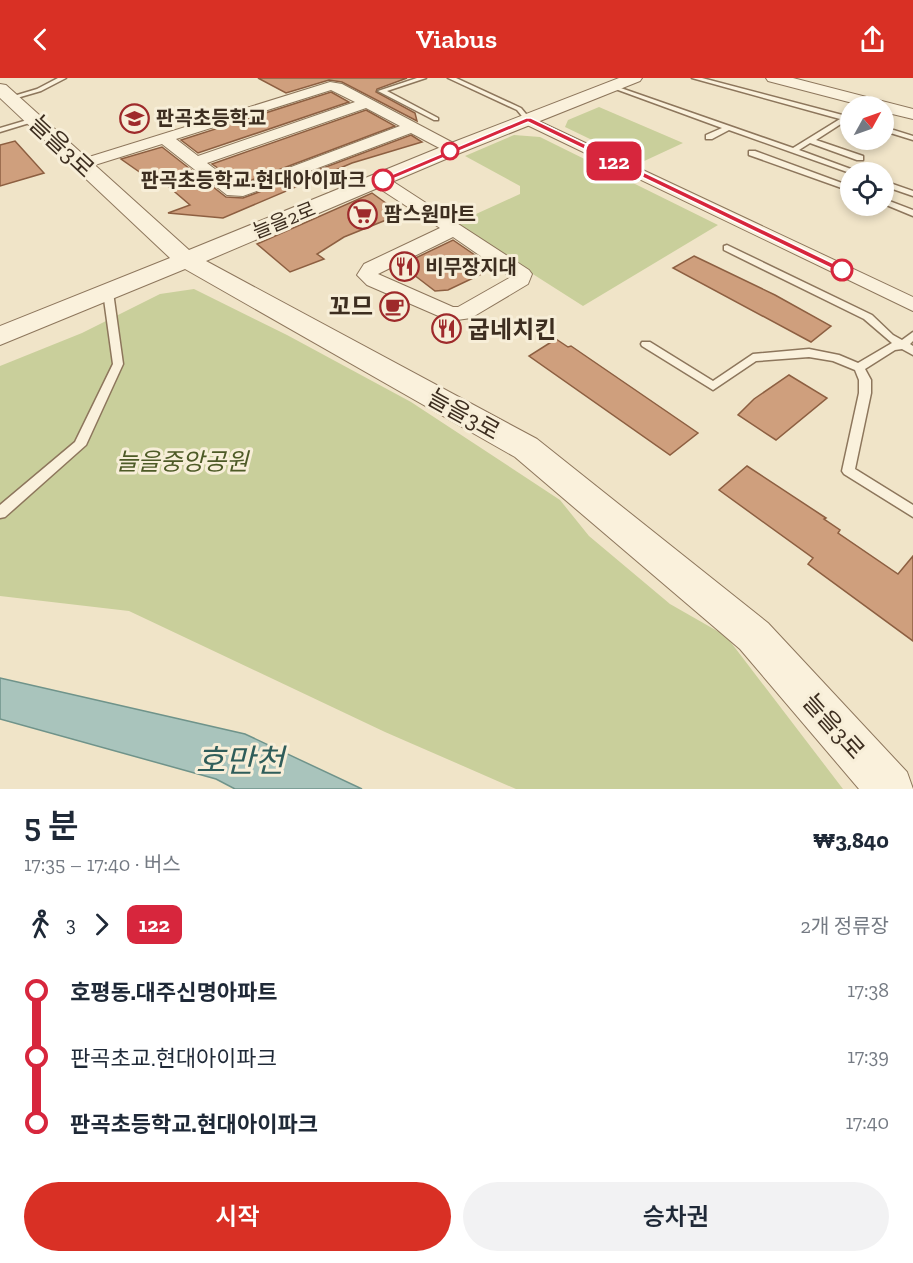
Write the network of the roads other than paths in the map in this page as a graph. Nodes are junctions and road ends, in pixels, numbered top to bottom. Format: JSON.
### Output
{"nodes":[{"id":1,"x":63,"y":78,"type":"edge"},
{"id":2,"x":423,"y":78,"type":"edge"},
{"id":3,"x":451,"y":78,"type":"edge"},
{"id":4,"x":634,"y":78,"type":"edge"},
{"id":5,"x":695,"y":78,"type":"edge"},
{"id":6,"x":774,"y":78,"type":"edge"},
{"id":7,"x":613,"y":87,"type":"junction"},
{"id":8,"x":5,"y":94,"type":"edge"},
{"id":9,"x":367,"y":103,"type":"junction"},
{"id":10,"x":913,"y":114,"type":"edge"},
{"id":11,"x":840,"y":117,"type":"edge"},
{"id":12,"x":436,"y":119,"type":"dead end"},
{"id":13,"x":34,"y":120,"type":"junction"},
{"id":14,"x":528,"y":120,"type":"junction"},
{"id":15,"x":840,"y":123,"type":"edge"},
{"id":16,"x":412,"y":127,"type":"junction"},
{"id":17,"x":727,"y":128,"type":"junction"},
{"id":18,"x":0,"y":129,"type":"edge"},
{"id":19,"x":894,"y":132,"type":"edge"},
{"id":20,"x":709,"y":137,"type":"dead end"},
{"id":21,"x":164,"y":138,"type":"junction"},
{"id":22,"x":913,"y":138,"type":"edge"},
{"id":23,"x":808,"y":140,"type":"junction"},
{"id":24,"x":453,"y":149,"type":"junction"},
{"id":25,"x":794,"y":150,"type":"junction"},
{"id":26,"x":752,"y":153,"type":"dead end"},
{"id":27,"x":860,"y":158,"type":"dead end"},
{"id":28,"x":196,"y":162,"type":"junction"},
{"id":29,"x":82,"y":164,"type":"junction"},
{"id":30,"x":840,"y":167,"type":"edge"},
{"id":31,"x":840,"y":178,"type":"edge"},
{"id":32,"x":381,"y":181,"type":"junction"},
{"id":33,"x":832,"y":182,"type":"junction"},
{"id":34,"x":840,"y":185,"type":"edge"},
{"id":35,"x":894,"y":187,"type":"edge"},
{"id":36,"x":913,"y":194,"type":"edge"},
{"id":37,"x":894,"y":205,"type":"edge"},
{"id":38,"x":913,"y":213,"type":"edge"},
{"id":39,"x":454,"y":229,"type":"junction"},
{"id":40,"x":727,"y":248,"type":"dead end"},
{"id":41,"x":186,"y":260,"type":"junction"},
{"id":42,"x":108,"y":292,"type":"junction"},
{"id":43,"x":913,"y":304,"type":"edge"},
{"id":44,"x":913,"y":335,"type":"edge"},
{"id":45,"x":0,"y":336,"type":"edge"},
{"id":46,"x":646,"y":345,"type":"dead end"},
{"id":47,"x":902,"y":346,"type":"junction"},
{"id":48,"x":913,"y":351,"type":"edge"},
{"id":49,"x":859,"y":368,"type":"junction"},
{"id":50,"x":913,"y":512,"type":"edge"},
{"id":51,"x":0,"y":513,"type":"edge"},
{"id":52,"x":890,"y":789,"type":"edge"}],
"edges":[{"from":1,"to":8,"type":"lane"},
{"from":2,"to":12,"type":"lane"},
{"from":3,"to":14,"type":"lane"},
{"from":4,"to":7,"type":"street","name":"늘을2로"},
{"from":5,"to":11,"type":"lane"},
{"from":6,"to":10,"type":"street"},
{"from":7,"to":14,"type":"street","name":"늘을2로"},
{"from":7,"to":17,"type":"lane"},
{"from":8,"to":13,"type":"street","name":"늘을3로"},
{"from":9,"to":16,"type":"street"},
{"from":9,"to":21,"type":"street"},
{"from":9,"to":28,"type":"street"},
{"from":13,"to":18,"type":"lane"},
{"from":13,"to":29,"type":"street","name":"늘을3로"},
{"from":14,"to":24,"type":"street","name":"늘을2로"},
{"from":14,"to":43,"type":"street"},
{"from":15,"to":23,"type":"lane"},
{"from":16,"to":24,"type":"street"},
{"from":16,"to":28,"type":"street"},
{"from":17,"to":20,"type":"lane"},
{"from":17,"to":25,"type":"lane"},
{"from":19,"to":22,"type":"lane"},
{"from":21,"to":28,"type":"street"},
{"from":21,"to":29,"type":"street"},
{"from":23,"to":25,"type":"lane"},
{"from":23,"to":27,"type":"lane"},
{"from":24,"to":32,"type":"street","name":"늘을2로"},
{"from":25,"to":30,"type":"lane"},
{"from":26,"to":33,"type":"lane"},
{"from":29,"to":41,"type":"street","name":"늘을3로"},
{"from":31,"to":33,"type":"lane"},
{"from":32,"to":39,"type":"street"},
{"from":32,"to":41,"type":"street","name":"늘을2로"},
{"from":33,"to":34,"type":"lane"},
{"from":35,"to":36,"type":"lane"},
{"from":37,"to":38,"type":"lane"},
{"from":39,"to":39,"type":"street"},
{"from":40,"to":47,"type":"lane"},
{"from":41,"to":42,"type":"street","name":"늘을2로"},
{"from":41,"to":52,"type":"street","name":"늘을3로"},
{"from":42,"to":45,"type":"street","name":"늘을2로"},
{"from":42,"to":51,"type":"lane"},
{"from":44,"to":47,"type":"lane"},
{"from":46,"to":49,"type":"lane"},
{"from":47,"to":48,"type":"lane"},
{"from":47,"to":49,"type":"lane"},
{"from":49,"to":50,"type":"lane"}]}
